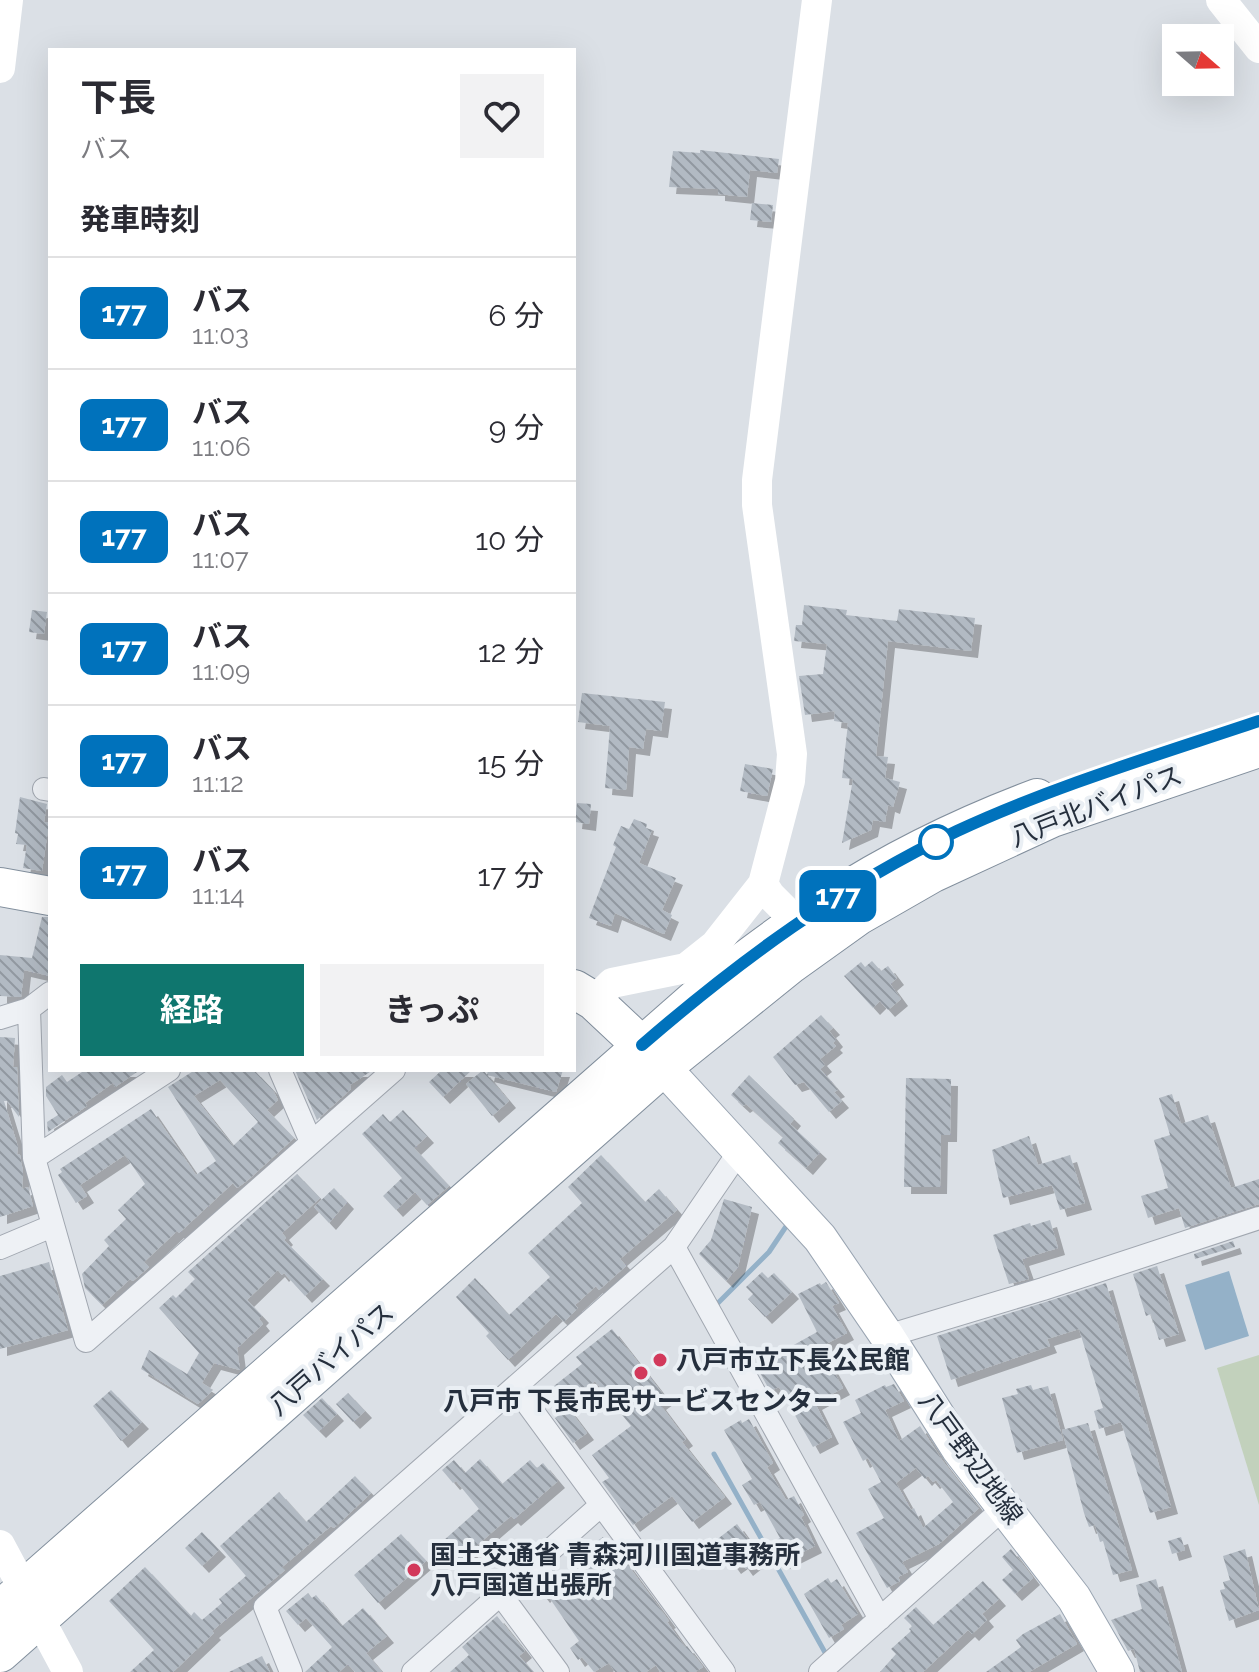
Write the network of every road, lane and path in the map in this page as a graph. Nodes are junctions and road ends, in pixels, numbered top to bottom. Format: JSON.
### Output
{"nodes":[{"id":1,"x":8,"y":0,"type":"edge"},
{"id":2,"x":817,"y":0,"type":"edge"},
{"id":3,"x":1221,"y":0,"type":"edge"},
{"id":4,"x":1259,"y":48,"type":"edge"},
{"id":5,"x":0,"y":68,"type":"edge"},
{"id":6,"x":1259,"y":721,"type":"edge"},
{"id":7,"x":1259,"y":748,"type":"edge"},
{"id":8,"x":763,"y":884,"type":"junction"},
{"id":9,"x":0,"y":887,"type":"edge"},
{"id":10,"x":48,"y":896,"type":"edge"},
{"id":11,"x":797,"y":922,"type":"junction"},
{"id":12,"x":48,"y":995,"type":"edge"},
{"id":13,"x":584,"y":995,"type":"edge"},
{"id":14,"x":29,"y":1009,"type":"junction"},
{"id":15,"x":0,"y":1018,"type":"edge"},
{"id":16,"x":653,"y":1056,"type":"junction"},
{"id":17,"x":166,"y":1072,"type":"edge"},
{"id":18,"x":281,"y":1072,"type":"edge"},
{"id":19,"x":392,"y":1072,"type":"edge"},
{"id":20,"x":311,"y":1142,"type":"junction"},
{"id":21,"x":741,"y":1149,"type":"junction"},
{"id":22,"x":34,"y":1158,"type":"junction"},
{"id":23,"x":1259,"y":1218,"type":"edge"},
{"id":24,"x":52,"y":1226,"type":"junction"},
{"id":25,"x":674,"y":1247,"type":"junction"},
{"id":26,"x":0,"y":1248,"type":"edge"},
{"id":27,"x":887,"y":1336,"type":"junction"},
{"id":28,"x":515,"y":1387,"type":"junction"},
{"id":29,"x":600,"y":1506,"type":"junction"},
{"id":30,"x":1005,"y":1507,"type":"junction"},
{"id":31,"x":0,"y":1545,"type":"edge"},
{"id":32,"x":501,"y":1595,"type":"junction"},
{"id":33,"x":20,"y":1606,"type":"edge"},
{"id":34,"x":880,"y":1619,"type":"junction"},
{"id":35,"x":0,"y":1653,"type":"edge"},
{"id":36,"x":68,"y":1672,"type":"edge"},
{"id":37,"x":291,"y":1672,"type":"edge"},
{"id":38,"x":413,"y":1672,"type":"edge"},
{"id":39,"x":558,"y":1672,"type":"edge"},
{"id":40,"x":724,"y":1672,"type":"edge"},
{"id":41,"x":820,"y":1672,"type":"edge"},
{"id":42,"x":1117,"y":1672,"type":"edge"}],
"edges":[{"from":1,"to":5,"type":"street"},
{"from":2,"to":8,"type":"street"},
{"from":3,"to":4,"type":"street"},
{"from":6,"to":11,"type":"highway","name":"八戸北バイパス"},
{"from":7,"to":16,"type":"highway","name":"八戸北バイパス"},
{"from":8,"to":11,"type":"street"},
{"from":8,"to":13,"type":"street"},
{"from":9,"to":10,"type":"highway"},
{"from":11,"to":16,"type":"highway","name":"八戸北バイパス"},
{"from":12,"to":14,"type":"street"},
{"from":13,"to":16,"type":"highway"},
{"from":14,"to":15,"type":"street"},
{"from":14,"to":22,"type":"street"},
{"from":16,"to":21,"type":"main road","name":"八戸野辺地線"},
{"from":16,"to":33,"type":"highway","name":"八戸バイパス"},
{"from":17,"to":22,"type":"street"},
{"from":18,"to":20,"type":"street"},
{"from":19,"to":20,"type":"street"},
{"from":20,"to":24,"type":"street"},
{"from":21,"to":25,"type":"street"},
{"from":21,"to":27,"type":"main road","name":"八戸野辺地線"},
{"from":22,"to":24,"type":"street"},
{"from":23,"to":27,"type":"street"},
{"from":24,"to":26,"type":"street"},
{"from":25,"to":28,"type":"street"},
{"from":25,"to":34,"type":"street"},
{"from":27,"to":30,"type":"main road","name":"八戸野辺地線"},
{"from":28,"to":29,"type":"street"},
{"from":28,"to":37,"type":"street"},
{"from":29,"to":32,"type":"street"},
{"from":29,"to":40,"type":"street"},
{"from":30,"to":34,"type":"street"},
{"from":30,"to":42,"type":"main road","name":"八戸野辺地線"},
{"from":31,"to":33,"type":"street"},
{"from":32,"to":38,"type":"street"},
{"from":32,"to":39,"type":"street"},
{"from":33,"to":35,"type":"highway","name":"八戸バイパス"},
{"from":33,"to":36,"type":"street"},
{"from":34,"to":41,"type":"street"}]}
